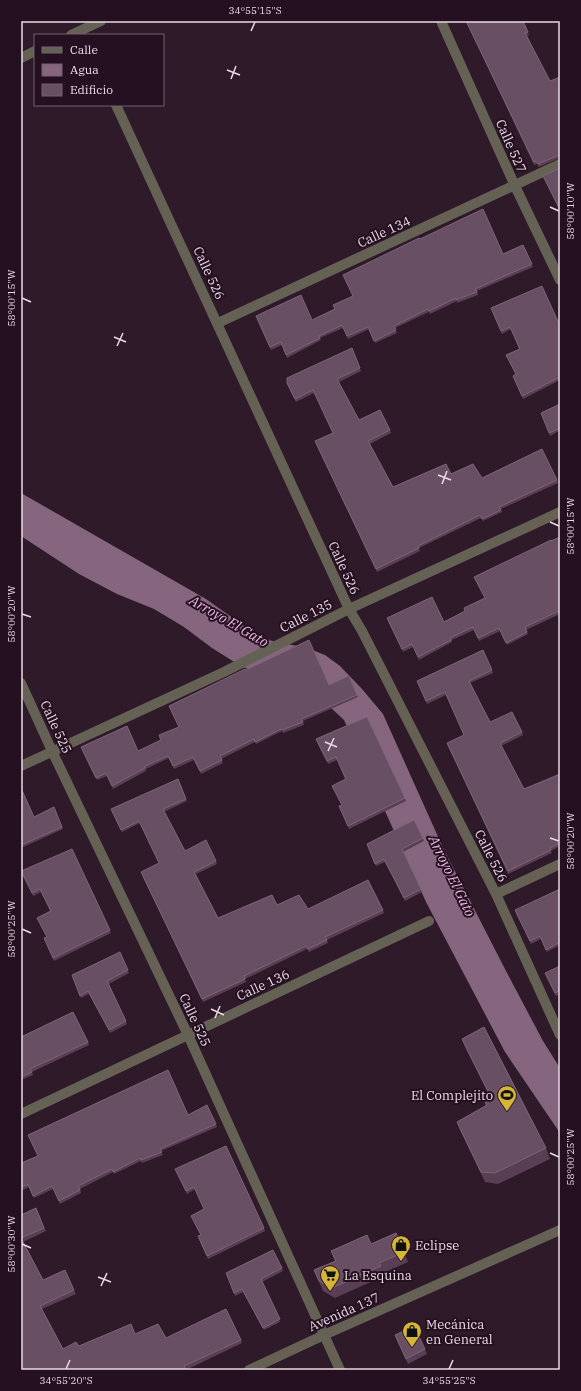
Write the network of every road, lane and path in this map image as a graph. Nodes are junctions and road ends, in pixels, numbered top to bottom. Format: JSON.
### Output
{"nodes":[{"id":1,"x":101,"y":21,"type":"edge"},
{"id":2,"x":441,"y":21,"type":"edge"},
{"id":3,"x":81,"y":29,"type":"edge"},
{"id":4,"x":72,"y":34,"type":"edge"},
{"id":5,"x":34,"y":52,"type":"edge"},
{"id":6,"x":21,"y":58,"type":"edge"},
{"id":7,"x":116,"y":106,"type":"edge"},
{"id":8,"x":560,"y":164,"type":"edge"},
{"id":9,"x":514,"y":186,"type":"junction"},
{"id":10,"x":560,"y":280,"type":"edge"},
{"id":11,"x":218,"y":323,"type":"junction"},
{"id":12,"x":560,"y":512,"type":"edge"},
{"id":13,"x":349,"y":609,"type":"junction"},
{"id":14,"x":21,"y":683,"type":"edge"},
{"id":15,"x":52,"y":751,"type":"junction"},
{"id":16,"x":21,"y":766,"type":"edge"},
{"id":17,"x":560,"y":864,"type":"edge"},
{"id":18,"x":496,"y":894,"type":"junction"},
{"id":19,"x":429,"y":922,"type":"dead end"},
{"id":20,"x":188,"y":1035,"type":"junction"},
{"id":21,"x":560,"y":1035,"type":"edge"},
{"id":22,"x":21,"y":1114,"type":"edge"},
{"id":23,"x":560,"y":1230,"type":"edge"},
{"id":24,"x":324,"y":1335,"type":"junction"},
{"id":25,"x":249,"y":1370,"type":"edge"},
{"id":26,"x":340,"y":1370,"type":"edge"}],
"edges":[{"from":1,"to":3,"type":"street"},
{"from":2,"to":9,"type":"street","name":"Calle 527"},
{"from":3,"to":4,"type":"street"},
{"from":5,"to":6,"type":"street"},
{"from":7,"to":11,"type":"street","name":"Calle 526"},
{"from":8,"to":9,"type":"street","name":"Calle 134"},
{"from":9,"to":10,"type":"street","name":"Calle 527"},
{"from":9,"to":11,"type":"street","name":"Calle 134"},
{"from":11,"to":13,"type":"street","name":"Calle 526"},
{"from":12,"to":13,"type":"street","name":"Calle 135"},
{"from":13,"to":15,"type":"street","name":"Calle 135"},
{"from":13,"to":18,"type":"street","name":"Calle 526"},
{"from":14,"to":15,"type":"street","name":"Calle 525"},
{"from":15,"to":16,"type":"street","name":"Calle 135"},
{"from":15,"to":20,"type":"street","name":"Calle 525"},
{"from":17,"to":18,"type":"street"},
{"from":18,"to":21,"type":"street","name":"Calle 526"},
{"from":19,"to":20,"type":"street","name":"Calle 136"},
{"from":20,"to":22,"type":"street","name":"Calle 136"},
{"from":20,"to":24,"type":"street","name":"Calle 525"},
{"from":23,"to":24,"type":"street","name":"Avenida 137"},
{"from":24,"to":25,"type":"street","name":"Avenida 137"},
{"from":24,"to":26,"type":"street","name":"Calle 525"}]}
